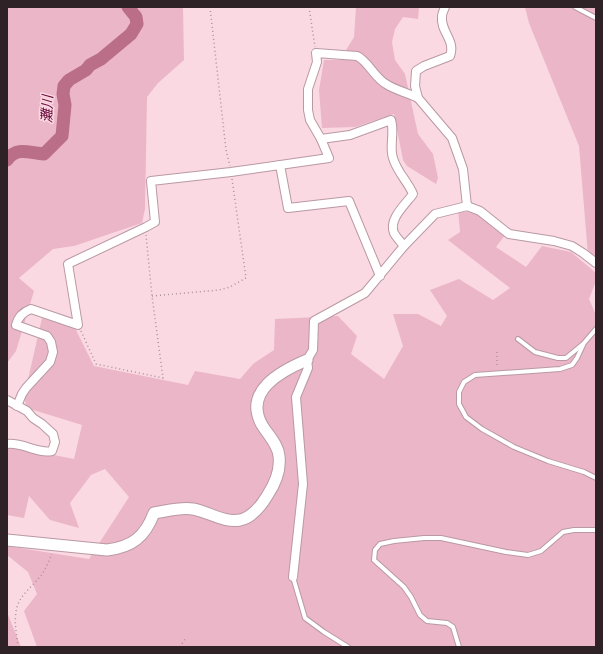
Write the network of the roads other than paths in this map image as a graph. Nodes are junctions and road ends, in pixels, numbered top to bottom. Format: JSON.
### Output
{"nodes":[{"id":1,"x":445,"y":7,"type":"edge"},
{"id":2,"x":575,"y":7,"type":"edge"},
{"id":3,"x":581,"y":7,"type":"edge"},
{"id":4,"x":584,"y":12,"type":"junction"},
{"id":5,"x":596,"y":18,"type":"edge"},
{"id":6,"x":418,"y":98,"type":"junction"},
{"id":7,"x":321,"y":139,"type":"junction"},
{"id":8,"x":280,"y":165,"type":"junction"},
{"id":9,"x":467,"y":206,"type":"junction"},
{"id":10,"x":404,"y":246,"type":"junction"},
{"id":11,"x":596,"y":264,"type":"edge"},
{"id":12,"x":380,"y":276,"type":"junction"},
{"id":13,"x":596,"y":329,"type":"edge"},
{"id":14,"x":518,"y":339,"type":"dead end"},
{"id":15,"x":584,"y":343,"type":"junction"},
{"id":16,"x":307,"y":360,"type":"junction"},
{"id":17,"x":7,"y":400,"type":"edge"},
{"id":18,"x":17,"y":406,"type":"junction"},
{"id":19,"x":7,"y":444,"type":"edge"},
{"id":20,"x":596,"y":478,"type":"edge"},
{"id":21,"x":596,"y":530,"type":"edge"},
{"id":22,"x":7,"y":540,"type":"edge"},
{"id":23,"x":292,"y":577,"type":"joint"},
{"id":24,"x":348,"y":647,"type":"edge"},
{"id":25,"x":459,"y":647,"type":"edge"}],
"edges":[{"from":1,"to":6,"type":"street"},
{"from":2,"to":4,"type":"lane"},
{"from":3,"to":4,"type":"lane"},
{"from":4,"to":5,"type":"lane"},
{"from":6,"to":7,"type":"street"},
{"from":6,"to":9,"type":"street"},
{"from":7,"to":8,"type":"street"},
{"from":7,"to":10,"type":"street"},
{"from":8,"to":12,"type":"street"},
{"from":8,"to":18,"type":"street"},
{"from":9,"to":10,"type":"street"},
{"from":9,"to":11,"type":"street"},
{"from":10,"to":12,"type":"street"},
{"from":12,"to":16,"type":"street"},
{"from":13,"to":15,"type":"lane"},
{"from":14,"to":15,"type":"lane"},
{"from":15,"to":20,"type":"lane"},
{"from":16,"to":22,"type":"street"},
{"from":16,"to":23,"type":"street"},
{"from":17,"to":18,"type":"street"},
{"from":18,"to":19,"type":"street"},
{"from":21,"to":25,"type":"lane"},
{"from":23,"to":24,"type":"lane"}]}
